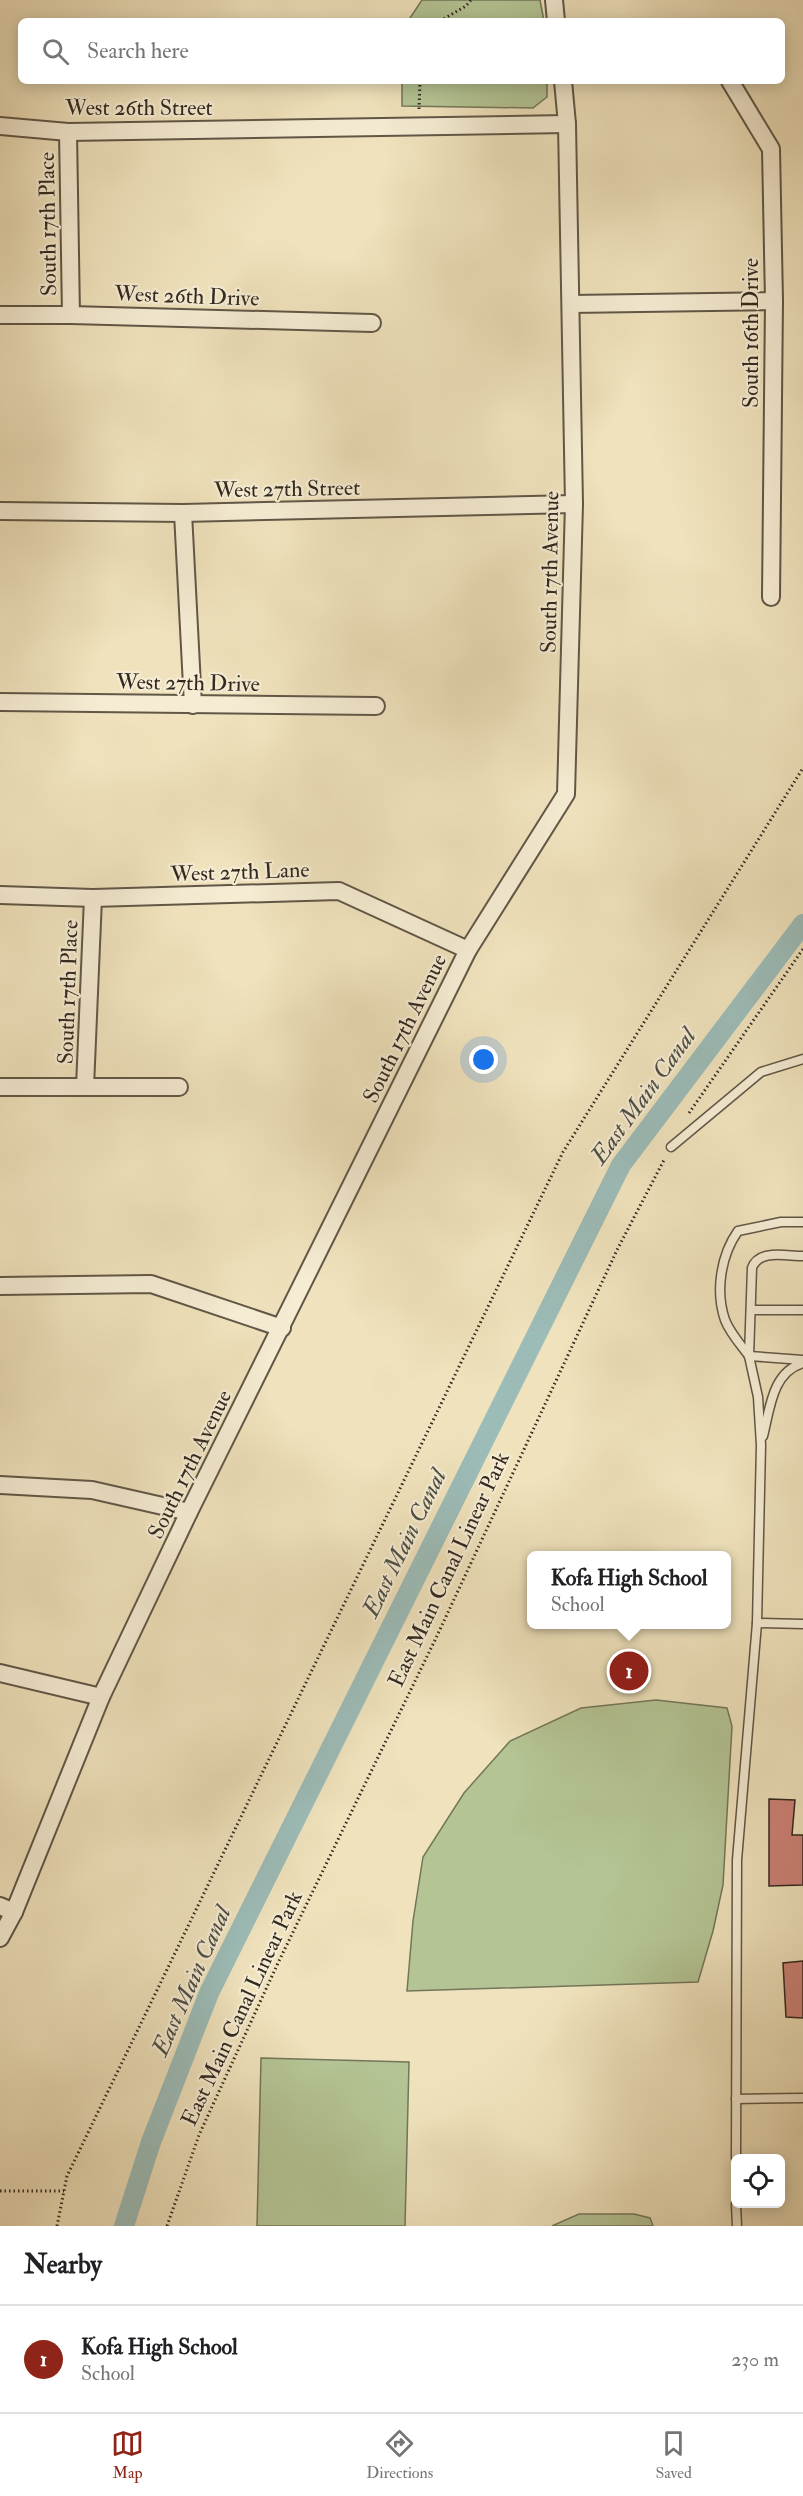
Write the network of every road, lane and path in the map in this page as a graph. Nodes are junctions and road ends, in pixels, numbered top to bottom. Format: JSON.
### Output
{"nodes":[{"id":1,"x":471,"y":0,"type":"edge"},
{"id":2,"x":554,"y":0,"type":"edge"},
{"id":3,"x":445,"y":18,"type":"edge"},
{"id":4,"x":556,"y":18,"type":"edge"},
{"id":5,"x":420,"y":84,"type":"edge"},
{"id":6,"x":562,"y":84,"type":"edge"},
{"id":7,"x":732,"y":84,"type":"edge"},
{"id":8,"x":567,"y":124,"type":"junction"},
{"id":9,"x":0,"y":126,"type":"edge"},
{"id":10,"x":419,"y":126,"type":"junction"},
{"id":11,"x":68,"y":132,"type":"junction"},
{"id":12,"x":774,"y":301,"type":"junction"},
{"id":13,"x":571,"y":304,"type":"junction"},
{"id":14,"x":0,"y":315,"type":"edge"},
{"id":15,"x":71,"y":315,"type":"junction"},
{"id":16,"x":372,"y":323,"type":"dead end"},
{"id":17,"x":574,"y":504,"type":"junction"},
{"id":18,"x":0,"y":511,"type":"edge"},
{"id":19,"x":183,"y":513,"type":"junction"},
{"id":20,"x":771,"y":597,"type":"dead end"},
{"id":21,"x":0,"y":702,"type":"edge"},
{"id":22,"x":193,"y":705,"type":"junction"},
{"id":23,"x":376,"y":706,"type":"dead end"},
{"id":24,"x":803,"y":768,"type":"edge"},
{"id":25,"x":0,"y":895,"type":"edge"},
{"id":26,"x":93,"y":898,"type":"junction"},
{"id":27,"x":468,"y":950,"type":"junction"},
{"id":28,"x":803,"y":950,"type":"edge"},
{"id":29,"x":803,"y":1059,"type":"edge"},
{"id":30,"x":0,"y":1087,"type":"edge"},
{"id":31,"x":85,"y":1088,"type":"junction"},
{"id":32,"x":179,"y":1088,"type":"dead end"},
{"id":33,"x":686,"y":1117,"type":"dead end"},
{"id":34,"x":671,"y":1147,"type":"joint"},
{"id":35,"x":803,"y":1222,"type":"edge"},
{"id":36,"x":803,"y":1256,"type":"edge"},
{"id":37,"x":0,"y":1286,"type":"edge"},
{"id":38,"x":751,"y":1310,"type":"junction"},
{"id":39,"x":803,"y":1310,"type":"edge"},
{"id":40,"x":282,"y":1328,"type":"junction"},
{"id":41,"x":749,"y":1356,"type":"junction"},
{"id":42,"x":803,"y":1362,"type":"edge"},
{"id":43,"x":761,"y":1445,"type":"junction"},
{"id":44,"x":0,"y":1485,"type":"edge"},
{"id":45,"x":189,"y":1512,"type":"junction"},
{"id":46,"x":757,"y":1623,"type":"junction"},
{"id":47,"x":803,"y":1624,"type":"edge"},
{"id":48,"x":0,"y":1673,"type":"edge"},
{"id":49,"x":101,"y":1697,"type":"junction"},
{"id":50,"x":7,"y":1909,"type":"edge"},
{"id":51,"x":0,"y":1938,"type":"edge"},
{"id":52,"x":803,"y":2098,"type":"edge"},
{"id":53,"x":736,"y":2099,"type":"junction"},
{"id":54,"x":736,"y":2154,"type":"edge"},
{"id":55,"x":0,"y":2191,"type":"edge"},
{"id":56,"x":64,"y":2191,"type":"junction"},
{"id":57,"x":736,"y":2208,"type":"edge"},
{"id":58,"x":57,"y":2226,"type":"edge"},
{"id":59,"x":167,"y":2226,"type":"edge"},
{"id":60,"x":736,"y":2226,"type":"edge"}],
"edges":[{"from":1,"to":3,"type":"path"},
{"from":2,"to":4,"type":"street"},
{"from":5,"to":10,"type":"path"},
{"from":6,"to":8,"type":"street","name":"South 17th Avenue"},
{"from":7,"to":12,"type":"street","name":"South 16th Drive"},
{"from":8,"to":10,"type":"street","name":"West 26th Street"},
{"from":8,"to":13,"type":"street","name":"South 17th Avenue"},
{"from":9,"to":11,"type":"street","name":"West 26th Street"},
{"from":10,"to":11,"type":"street","name":"West 26th Street"},
{"from":11,"to":15,"type":"street","name":"South 17th Place"},
{"from":12,"to":13,"type":"street"},
{"from":12,"to":20,"type":"street","name":"South 16th Drive"},
{"from":13,"to":17,"type":"street","name":"South 17th Avenue"},
{"from":14,"to":15,"type":"street","name":"West 26th Drive"},
{"from":15,"to":16,"type":"street","name":"West 26th Drive"},
{"from":17,"to":19,"type":"street","name":"West 27th Street"},
{"from":17,"to":27,"type":"street","name":"South 17th Avenue"},
{"from":18,"to":19,"type":"street","name":"West 27th Street"},
{"from":19,"to":22,"type":"street"},
{"from":21,"to":22,"type":"street","name":"West 27th Drive"},
{"from":22,"to":23,"type":"street","name":"West 27th Drive"},
{"from":24,"to":56,"type":"path"},
{"from":25,"to":26,"type":"street","name":"West 27th Lane"},
{"from":26,"to":27,"type":"street","name":"West 27th Lane"},
{"from":26,"to":31,"type":"street","name":"South 17th Place"},
{"from":27,"to":40,"type":"street","name":"South 17th Avenue"},
{"from":28,"to":33,"type":"path"},
{"from":29,"to":34,"type":"lane"},
{"from":30,"to":31,"type":"street"},
{"from":31,"to":32,"type":"street"},
{"from":34,"to":59,"type":"path","name":"East Main Canal Linear Park"},
{"from":35,"to":41,"type":"lane"},
{"from":36,"to":38,"type":"lane"},
{"from":37,"to":40,"type":"street"},
{"from":38,"to":39,"type":"lane"},
{"from":38,"to":41,"type":"lane"},
{"from":40,"to":45,"type":"street","name":"South 17th Avenue"},
{"from":41,"to":42,"type":"lane"},
{"from":41,"to":43,"type":"lane"},
{"from":42,"to":43,"type":"lane"},
{"from":43,"to":46,"type":"lane"},
{"from":44,"to":45,"type":"street"},
{"from":45,"to":49,"type":"street","name":"South 17th Avenue"},
{"from":46,"to":47,"type":"lane"},
{"from":46,"to":53,"type":"lane"},
{"from":48,"to":49,"type":"street"},
{"from":49,"to":50,"type":"street","name":"South 17th Avenue"},
{"from":50,"to":51,"type":"street","name":"South 17th Avenue"},
{"from":52,"to":53,"type":"lane"},
{"from":53,"to":54,"type":"lane"},
{"from":55,"to":56,"type":"path"},
{"from":56,"to":58,"type":"path"},
{"from":57,"to":60,"type":"lane"}]}
